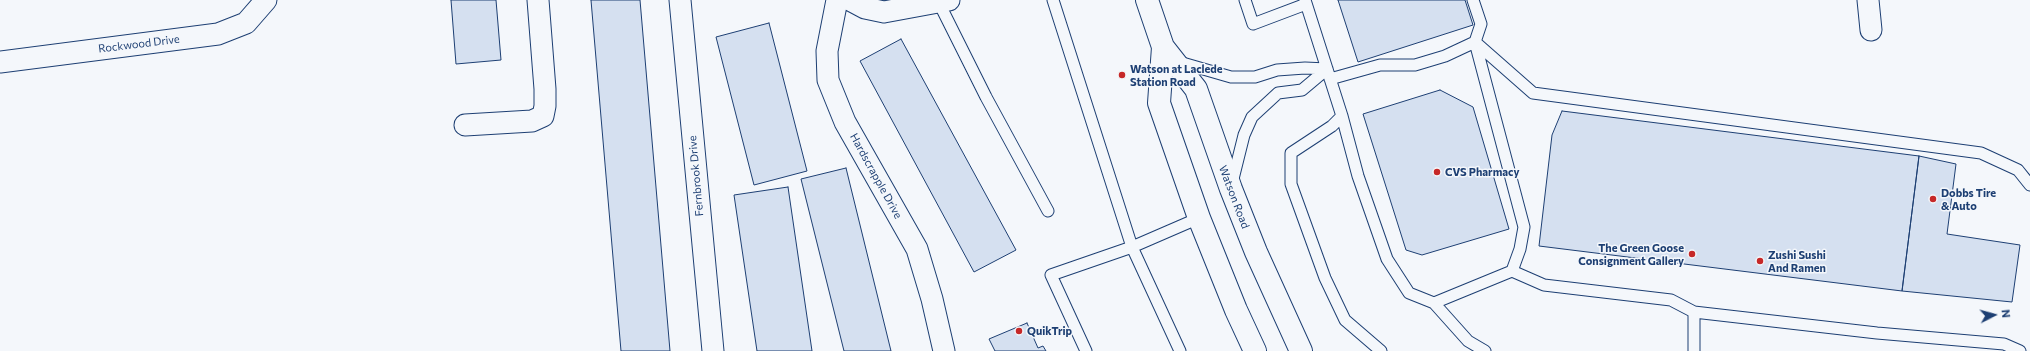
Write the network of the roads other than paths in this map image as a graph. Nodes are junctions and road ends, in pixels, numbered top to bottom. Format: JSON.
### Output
{"nodes":[{"id":1,"x":266,"y":0,"type":"edge"},
{"id":2,"x":538,"y":0,"type":"edge"},
{"id":3,"x":680,"y":0,"type":"edge"},
{"id":4,"x":837,"y":0,"type":"edge"},
{"id":5,"x":850,"y":0,"type":"edge"},
{"id":6,"x":1053,"y":0,"type":"edge"},
{"id":7,"x":1148,"y":0,"type":"edge"},
{"id":8,"x":1245,"y":0,"type":"edge"},
{"id":9,"x":1474,"y":0,"type":"edge"},
{"id":10,"x":1868,"y":0,"type":"edge"},
{"id":11,"x":944,"y":2,"type":"edge"},
{"id":12,"x":1305,"y":2,"type":"edge"},
{"id":13,"x":1871,"y":30,"type":"dead end"},
{"id":14,"x":1475,"y":42,"type":"junction"},
{"id":15,"x":1167,"y":53,"type":"junction"},
{"id":16,"x":0,"y":62,"type":"edge"},
{"id":17,"x":1329,"y":74,"type":"junction"},
{"id":18,"x":1342,"y":116,"type":"junction"},
{"id":19,"x":465,"y":125,"type":"dead end"},
{"id":20,"x":2030,"y":186,"type":"edge"},
{"id":21,"x":1231,"y":189,"type":"junction"},
{"id":22,"x":1048,"y":211,"type":"dead end"},
{"id":23,"x":1198,"y":218,"type":"junction"},
{"id":24,"x":1132,"y":247,"type":"junction"},
{"id":25,"x":1512,"y":271,"type":"junction"},
{"id":26,"x":1434,"y":303,"type":"junction"},
{"id":27,"x":1694,"y":312,"type":"junction"},
{"id":28,"x":713,"y":351,"type":"edge"},
{"id":29,"x":944,"y":351,"type":"edge"},
{"id":30,"x":1086,"y":351,"type":"edge"},
{"id":31,"x":1180,"y":351,"type":"edge"},
{"id":32,"x":1255,"y":351,"type":"edge"},
{"id":33,"x":1301,"y":351,"type":"edge"},
{"id":34,"x":1381,"y":351,"type":"edge"},
{"id":35,"x":1485,"y":351,"type":"edge"},
{"id":36,"x":1694,"y":351,"type":"edge"},
{"id":37,"x":2020,"y":351,"type":"edge"}],
"edges":[{"from":1,"to":16,"type":"street","name":"Rockwood Drive"},
{"from":2,"to":19,"type":"street"},
{"from":3,"to":28,"type":"street","name":"Fernbrook Drive"},
{"from":4,"to":29,"type":"street","name":"Hardscrapple Drive"},
{"from":5,"to":11,"type":"street"},
{"from":6,"to":24,"type":"lane"},
{"from":7,"to":15,"type":"main road","name":"Watson Road"},
{"from":8,"to":12,"type":"lane"},
{"from":9,"to":14,"type":"lane"},
{"from":10,"to":13,"type":"street"},
{"from":11,"to":22,"type":"lane"},
{"from":12,"to":17,"type":"lane"},
{"from":14,"to":17,"type":"lane"},
{"from":14,"to":20,"type":"lane"},
{"from":14,"to":25,"type":"lane"},
{"from":15,"to":17,"type":"lane"},
{"from":15,"to":21,"type":"main road","name":"Watson Road"},
{"from":15,"to":23,"type":"main road","name":"Watson Road"},
{"from":17,"to":18,"type":"lane"},
{"from":17,"to":21,"type":"lane"},
{"from":18,"to":26,"type":"lane"},
{"from":18,"to":34,"type":"lane"},
{"from":21,"to":33,"type":"main road","name":"Watson Road"},
{"from":23,"to":24,"type":"lane"},
{"from":23,"to":32,"type":"main road","name":"Watson Road"},
{"from":24,"to":30,"type":"lane"},
{"from":24,"to":31,"type":"lane"},
{"from":25,"to":26,"type":"lane"},
{"from":25,"to":27,"type":"lane"},
{"from":26,"to":35,"type":"lane"},
{"from":27,"to":36,"type":"lane"},
{"from":27,"to":37,"type":"lane"}]}
